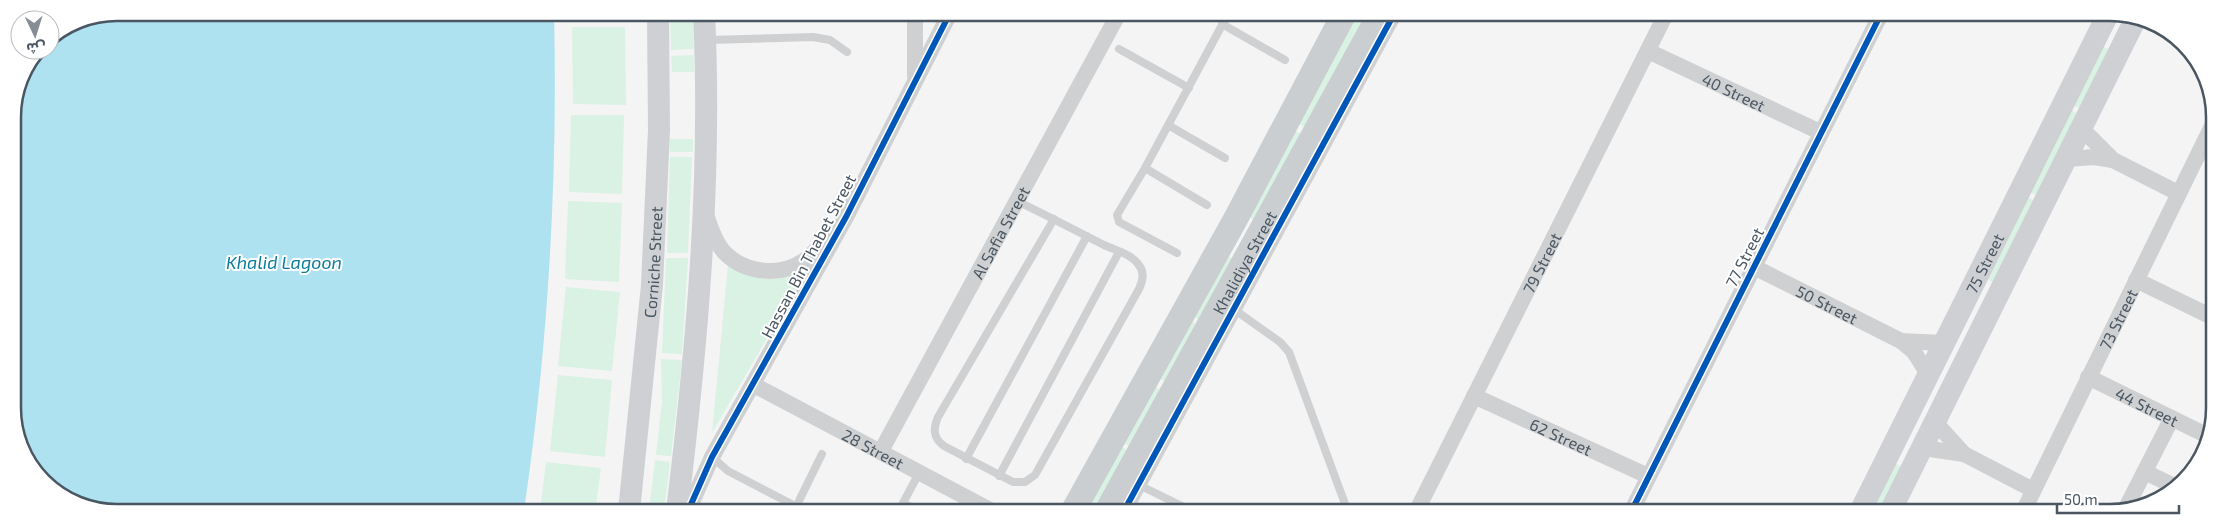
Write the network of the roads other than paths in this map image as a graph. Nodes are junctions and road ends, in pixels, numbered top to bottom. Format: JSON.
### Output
{"nodes":[{"id":1,"x":658,"y":21,"type":"edge"},
{"id":2,"x":704,"y":21,"type":"edge"},
{"id":3,"x":915,"y":21,"type":"edge"},
{"id":4,"x":946,"y":21,"type":"edge"},
{"id":5,"x":1115,"y":21,"type":"edge"},
{"id":6,"x":1224,"y":21,"type":"edge"},
{"id":7,"x":1228,"y":21,"type":"edge"},
{"id":8,"x":1340,"y":21,"type":"edge"},
{"id":9,"x":1376,"y":21,"type":"edge"},
{"id":10,"x":1390,"y":21,"type":"edge"},
{"id":11,"x":1663,"y":21,"type":"edge"},
{"id":12,"x":1877,"y":21,"type":"edge"},
{"id":13,"x":2104,"y":21,"type":"edge"},
{"id":14,"x":2133,"y":24,"type":"edge"},
{"id":15,"x":705,"y":40,"type":"junction"},
{"id":16,"x":1119,"y":48,"type":"dead end"},
{"id":17,"x":1648,"y":51,"type":"junction"},
{"id":18,"x":847,"y":52,"type":"dead end"},
{"id":19,"x":1285,"y":60,"type":"dead end"},
{"id":20,"x":915,"y":80,"type":"junction"},
{"id":21,"x":1189,"y":88,"type":"junction"},
{"id":22,"x":1168,"y":125,"type":"junction"},
{"id":23,"x":2082,"y":129,"type":"junction"},
{"id":24,"x":1820,"y":132,"type":"junction"},
{"id":25,"x":2206,"y":138,"type":"edge"},
{"id":26,"x":1226,"y":158,"type":"dead end"},
{"id":27,"x":2067,"y":159,"type":"junction"},
{"id":28,"x":2113,"y":160,"type":"junction"},
{"id":29,"x":1145,"y":168,"type":"junction"},
{"id":30,"x":2178,"y":194,"type":"junction"},
{"id":31,"x":1017,"y":201,"type":"junction"},
{"id":32,"x":703,"y":205,"type":"junction"},
{"id":33,"x":1207,"y":205,"type":"dead end"},
{"id":34,"x":846,"y":217,"type":"junction"},
{"id":35,"x":1054,"y":219,"type":"junction"},
{"id":36,"x":1087,"y":236,"type":"junction"},
{"id":37,"x":1119,"y":252,"type":"junction"},
{"id":38,"x":1178,"y":253,"type":"dead end"},
{"id":39,"x":1754,"y":267,"type":"junction"},
{"id":40,"x":2136,"y":280,"type":"junction"},
{"id":41,"x":1235,"y":310,"type":"junction"},
{"id":42,"x":2206,"y":313,"type":"edge"},
{"id":43,"x":1901,"y":341,"type":"junction"},
{"id":44,"x":1943,"y":343,"type":"junction"},
{"id":45,"x":2088,"y":377,"type":"junction"},
{"id":46,"x":1926,"y":378,"type":"junction"},
{"id":47,"x":754,"y":385,"type":"junction"},
{"id":48,"x":1181,"y":391,"type":"junction"},
{"id":49,"x":1474,"y":396,"type":"junction"},
{"id":50,"x":2172,"y":418,"type":"junction"},
{"id":51,"x":1936,"y":423,"type":"junction"},
{"id":52,"x":2202,"y":433,"type":"edge"},
{"id":53,"x":1923,"y":448,"type":"junction"},
{"id":54,"x":881,"y":451,"type":"junction"},
{"id":55,"x":822,"y":454,"type":"dead end"},
{"id":56,"x":1964,"y":454,"type":"junction"},
{"id":57,"x":712,"y":457,"type":"junction"},
{"id":58,"x":966,"y":459,"type":"junction"},
{"id":59,"x":920,"y":471,"type":"junction"},
{"id":60,"x":2144,"y":472,"type":"junction"},
{"id":61,"x":999,"y":476,"type":"junction"},
{"id":62,"x":1648,"y":476,"type":"junction"},
{"id":63,"x":2168,"y":484,"type":"edge"},
{"id":64,"x":1139,"y":485,"type":"junction"},
{"id":65,"x":632,"y":488,"type":"junction"},
{"id":66,"x":2033,"y":490,"type":"junction"},
{"id":67,"x":2129,"y":501,"type":"edge"},
{"id":68,"x":903,"y":503,"type":"edge"},
{"id":69,"x":629,"y":504,"type":"edge"},
{"id":70,"x":641,"y":504,"type":"edge"},
{"id":71,"x":678,"y":504,"type":"edge"},
{"id":72,"x":691,"y":504,"type":"edge"},
{"id":73,"x":792,"y":504,"type":"edge"},
{"id":74,"x":797,"y":504,"type":"edge"},
{"id":75,"x":979,"y":504,"type":"edge"},
{"id":76,"x":1077,"y":504,"type":"edge"},
{"id":77,"x":1111,"y":504,"type":"edge"},
{"id":78,"x":1128,"y":504,"type":"edge"},
{"id":79,"x":1176,"y":504,"type":"edge"},
{"id":80,"x":1345,"y":504,"type":"edge"},
{"id":81,"x":1420,"y":504,"type":"edge"},
{"id":82,"x":1635,"y":504,"type":"edge"},
{"id":83,"x":1864,"y":504,"type":"edge"},
{"id":84,"x":1894,"y":504,"type":"edge"},
{"id":85,"x":2027,"y":504,"type":"edge"}],
"edges":[{"from":1,"to":65,"type":"street","name":"Corniche Street"},
{"from":2,"to":15,"type":"street"},
{"from":3,"to":20,"type":"street"},
{"from":4,"to":20,"type":"street","name":"Hassan Bin Thabet Street"},
{"from":5,"to":31,"type":"street","name":"Al Safia Street"},
{"from":6,"to":21,"type":"lane"},
{"from":7,"to":19,"type":"lane"},
{"from":8,"to":76,"type":"main road","name":"Khalidiya Street"},
{"from":9,"to":48,"type":"main road","name":"Khalidiya Street"},
{"from":10,"to":41,"type":"street"},
{"from":11,"to":17,"type":"street","name":"79 Street"},
{"from":12,"to":24,"type":"street","name":"77 Street"},
{"from":13,"to":44,"type":"street","name":"75 Street"},
{"from":14,"to":23,"type":"street","name":"75 Street"},
{"from":15,"to":18,"type":"lane"},
{"from":15,"to":32,"type":"street"},
{"from":16,"to":21,"type":"lane"},
{"from":17,"to":24,"type":"street","name":"40 Street"},
{"from":17,"to":49,"type":"street","name":"79 Street"},
{"from":20,"to":34,"type":"street","name":"Hassan Bin Thabet Street"},
{"from":21,"to":22,"type":"lane"},
{"from":22,"to":26,"type":"lane"},
{"from":22,"to":29,"type":"lane"},
{"from":23,"to":27,"type":"street","name":"75 Street"},
{"from":23,"to":28,"type":"street"},
{"from":24,"to":39,"type":"street","name":"77 Street"},
{"from":25,"to":30,"type":"street","name":"73 Street"},
{"from":27,"to":28,"type":"street"},
{"from":27,"to":51,"type":"street","name":"75 Street"},
{"from":28,"to":30,"type":"street"},
{"from":29,"to":33,"type":"lane"},
{"from":29,"to":38,"type":"lane"},
{"from":30,"to":40,"type":"street","name":"73 Street"},
{"from":31,"to":35,"type":"lane"},
{"from":31,"to":54,"type":"street","name":"Al Safia Street"},
{"from":32,"to":34,"type":"street","name":"Hassan Bin Thabet Street"},
{"from":32,"to":71,"type":"street"},
{"from":34,"to":47,"type":"street","name":"Hassan Bin Thabet Street"},
{"from":35,"to":36,"type":"lane"},
{"from":35,"to":58,"type":"lane"},
{"from":36,"to":37,"type":"lane"},
{"from":36,"to":58,"type":"lane"},
{"from":37,"to":61,"type":"lane"},
{"from":37,"to":61,"type":"lane"},
{"from":39,"to":43,"type":"street","name":"50 Street"},
{"from":39,"to":62,"type":"street","name":"77 Street"},
{"from":40,"to":42,"type":"street"},
{"from":40,"to":45,"type":"street","name":"73 Street"},
{"from":41,"to":48,"type":"street"},
{"from":41,"to":80,"type":"lane"},
{"from":43,"to":44,"type":"street","name":"50 Street"},
{"from":43,"to":46,"type":"street","name":"50 Street"},
{"from":44,"to":46,"type":"street","name":"75 Street"},
{"from":45,"to":50,"type":"street","name":"44 Street"},
{"from":45,"to":66,"type":"street","name":"73 Street"},
{"from":46,"to":53,"type":"street"},
{"from":46,"to":83,"type":"street","name":"75 Street"},
{"from":47,"to":54,"type":"street","name":"28 Street"},
{"from":47,"to":57,"type":"street","name":"Hassan Bin Thabet Street"},
{"from":48,"to":64,"type":"street"},
{"from":48,"to":77,"type":"main road","name":"Khalidiya Street"},
{"from":49,"to":62,"type":"street","name":"62 Street"},
{"from":49,"to":81,"type":"street","name":"79 Street"},
{"from":50,"to":52,"type":"street","name":"44 Street"},
{"from":50,"to":60,"type":"street"},
{"from":51,"to":53,"type":"street","name":"75 Street"},
{"from":51,"to":56,"type":"street"},
{"from":53,"to":56,"type":"street"},
{"from":53,"to":84,"type":"street","name":"75 Street"},
{"from":54,"to":59,"type":"street","name":"28 Street"},
{"from":55,"to":74,"type":"lane"},
{"from":56,"to":66,"type":"street"},
{"from":57,"to":72,"type":"street","name":"Hassan Bin Thabet Street"},
{"from":57,"to":73,"type":"lane"},
{"from":58,"to":61,"type":"lane"},
{"from":59,"to":68,"type":"lane"},
{"from":59,"to":75,"type":"street","name":"28 Street"},
{"from":60,"to":63,"type":"street"},
{"from":60,"to":67,"type":"street"},
{"from":62,"to":82,"type":"street","name":"77 Street"},
{"from":64,"to":78,"type":"street"},
{"from":64,"to":79,"type":"lane"},
{"from":65,"to":69,"type":"street","name":"Corniche Street"},
{"from":65,"to":70,"type":"street"},
{"from":66,"to":85,"type":"street","name":"73 Street"}]}
